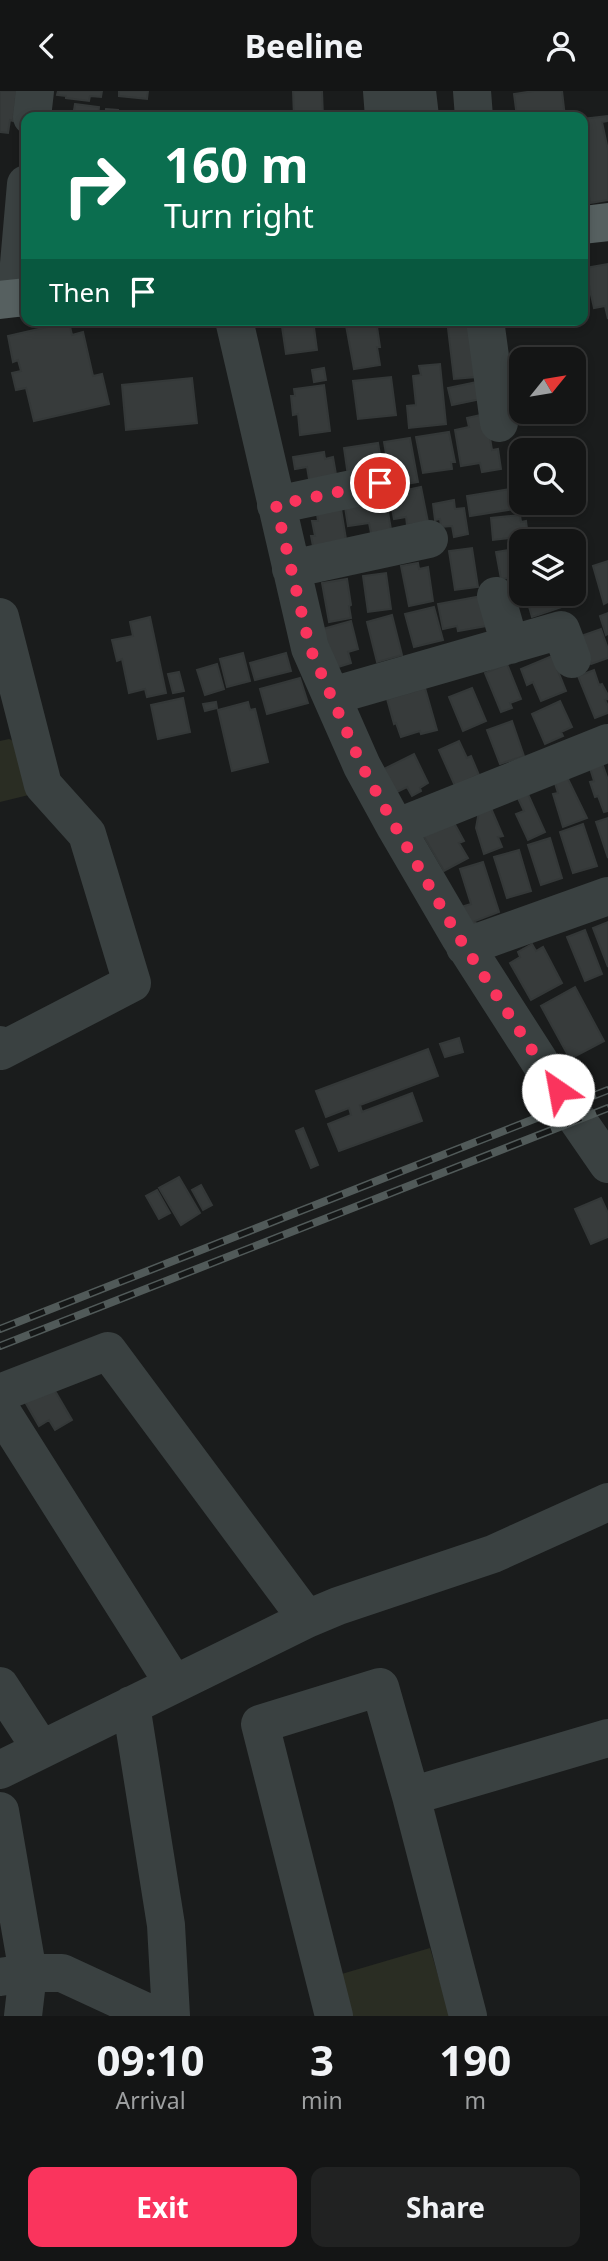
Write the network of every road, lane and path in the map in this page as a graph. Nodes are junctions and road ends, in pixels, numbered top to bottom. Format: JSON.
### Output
{"nodes":[{"id":1,"x":35,"y":91,"type":"edge"},
{"id":2,"x":382,"y":91,"type":"edge"},
{"id":3,"x":417,"y":91,"type":"edge"},
{"id":4,"x":472,"y":91,"type":"edge"},
{"id":5,"x":33,"y":112,"type":"edge"},
{"id":6,"x":384,"y":112,"type":"edge"},
{"id":7,"x":419,"y":112,"type":"edge"},
{"id":8,"x":474,"y":112,"type":"edge"},
{"id":9,"x":608,"y":222,"type":"edge"},
{"id":10,"x":588,"y":224,"type":"edge"},
{"id":11,"x":21,"y":232,"type":"edge"},
{"id":12,"x":14,"y":299,"type":"edge"},
{"id":13,"x":235,"y":326,"type":"edge"},
{"id":14,"x":486,"y":326,"type":"edge"},
{"id":15,"x":499,"y":423,"type":"dead end"},
{"id":16,"x":380,"y":483,"type":"dead end"},
{"id":17,"x":276,"y":505,"type":"junction"},
{"id":18,"x":429,"y":539,"type":"dead end"},
{"id":19,"x":291,"y":569,"type":"junction"},
{"id":20,"x":496,"y":596,"type":"dead end"},
{"id":21,"x":0,"y":617,"type":"edge"},
{"id":22,"x":510,"y":645,"type":"junction"},
{"id":23,"x":572,"y":659,"type":"dead end"},
{"id":24,"x":332,"y":696,"type":"junction"},
{"id":25,"x":14,"y":730,"type":"edge"},
{"id":26,"x":594,"y":738,"type":"edge"},
{"id":27,"x":396,"y":828,"type":"junction"},
{"id":28,"x":608,"y":896,"type":"edge"},
{"id":29,"x":466,"y":947,"type":"junction"},
{"id":30,"x":0,"y":1045,"type":"edge"},
{"id":31,"x":608,"y":1164,"type":"edge"},
{"id":32,"x":0,"y":1392,"type":"edge"},
{"id":33,"x":0,"y":1409,"type":"edge"},
{"id":34,"x":608,"y":1502,"type":"edge"},
{"id":35,"x":307,"y":1619,"type":"junction"},
{"id":36,"x":174,"y":1684,"type":"junction"},
{"id":37,"x":0,"y":1686,"type":"edge"},
{"id":38,"x":131,"y":1705,"type":"junction"},
{"id":39,"x":608,"y":1738,"type":"edge"},
{"id":40,"x":41,"y":1749,"type":"junction"},
{"id":41,"x":0,"y":1770,"type":"edge"},
{"id":42,"x":411,"y":1796,"type":"junction"},
{"id":43,"x":0,"y":1811,"type":"edge"},
{"id":44,"x":14,"y":1975,"type":"edge"},
{"id":45,"x":136,"y":2012,"type":"edge"},
{"id":46,"x":23,"y":2016,"type":"edge"},
{"id":47,"x":171,"y":2016,"type":"edge"},
{"id":48,"x":334,"y":2016,"type":"edge"},
{"id":49,"x":468,"y":2016,"type":"edge"}],
"edges":[{"from":1,"to":5,"type":"street"},
{"from":2,"to":6,"type":"street"},
{"from":3,"to":7,"type":"street"},
{"from":4,"to":8,"type":"street"},
{"from":9,"to":10,"type":"main road"},
{"from":11,"to":12,"type":"street"},
{"from":13,"to":17,"type":"street"},
{"from":14,"to":15,"type":"street"},
{"from":16,"to":17,"type":"street"},
{"from":17,"to":19,"type":"street"},
{"from":18,"to":19,"type":"street"},
{"from":19,"to":24,"type":"street"},
{"from":20,"to":22,"type":"street"},
{"from":21,"to":25,"type":"street"},
{"from":22,"to":23,"type":"street"},
{"from":22,"to":24,"type":"street"},
{"from":24,"to":27,"type":"street"},
{"from":25,"to":30,"type":"street"},
{"from":26,"to":27,"type":"street"},
{"from":27,"to":29,"type":"street"},
{"from":28,"to":29,"type":"street"},
{"from":29,"to":31,"type":"street"},
{"from":32,"to":35,"type":"street"},
{"from":33,"to":36,"type":"street"},
{"from":34,"to":35,"type":"street"},
{"from":35,"to":36,"type":"street"},
{"from":36,"to":38,"type":"street"},
{"from":37,"to":40,"type":"street"},
{"from":38,"to":40,"type":"street"},
{"from":38,"to":47,"type":"street"},
{"from":39,"to":42,"type":"street"},
{"from":40,"to":41,"type":"street"},
{"from":42,"to":48,"type":"street"},
{"from":42,"to":49,"type":"street"},
{"from":43,"to":44,"type":"street"},
{"from":44,"to":45,"type":"street"},
{"from":44,"to":46,"type":"street"}]}
